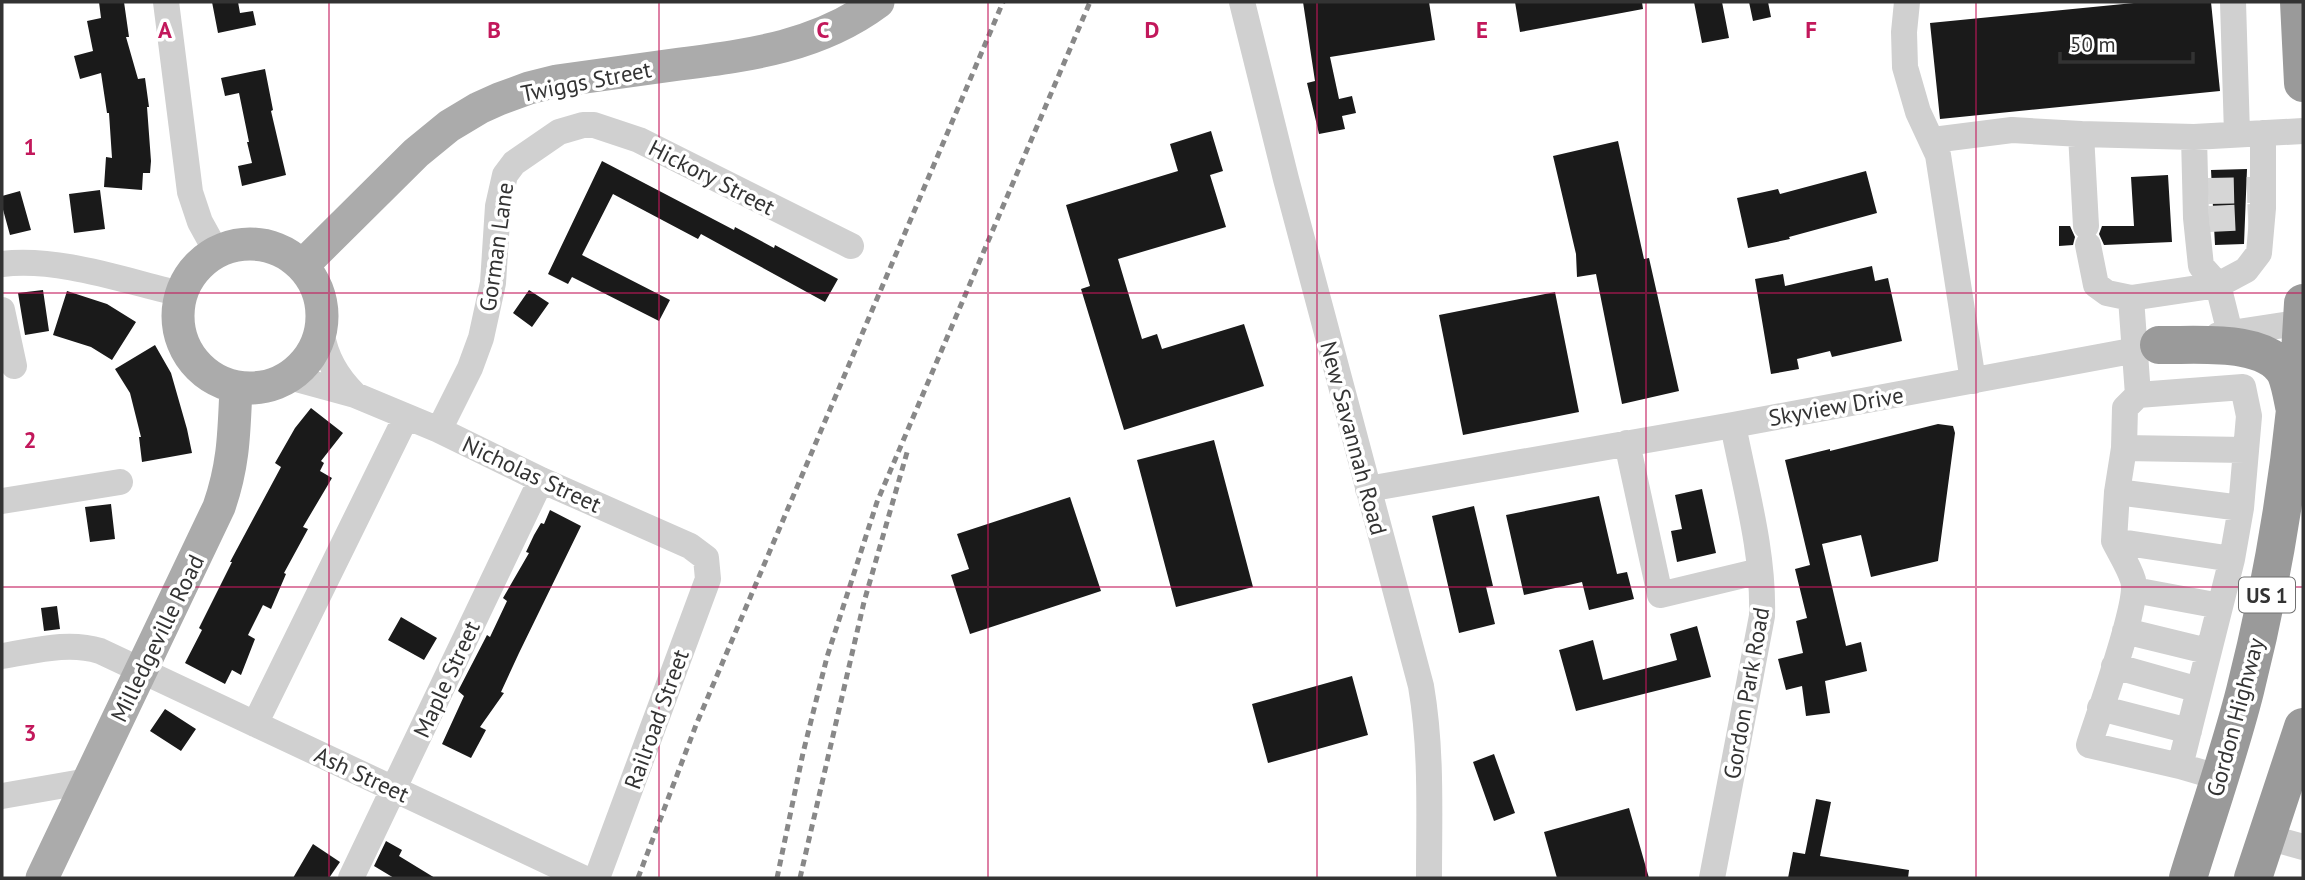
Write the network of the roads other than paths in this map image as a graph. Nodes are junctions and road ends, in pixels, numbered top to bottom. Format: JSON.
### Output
{"nodes":[{"id":1,"x":166,"y":2,"type":"edge"},
{"id":2,"x":878,"y":2,"type":"edge"},
{"id":3,"x":1242,"y":2,"type":"edge"},
{"id":4,"x":1907,"y":2,"type":"edge"},
{"id":5,"x":2233,"y":2,"type":"edge"},
{"id":6,"x":2299,"y":2,"type":"edge"},
{"id":7,"x":2303,"y":83,"type":"edge"},
{"id":8,"x":568,"y":129,"type":"joint"},
{"id":9,"x":2303,"y":131,"type":"edge"},
{"id":10,"x":2250,"y":133,"type":"junction"},
{"id":11,"x":2081,"y":134,"type":"junction"},
{"id":12,"x":2194,"y":137,"type":"junction"},
{"id":13,"x":1933,"y":140,"type":"junction"},
{"id":14,"x":850,"y":246,"type":"dead end"},
{"id":15,"x":216,"y":251,"type":"junction"},
{"id":16,"x":2,"y":264,"type":"edge"},
{"id":17,"x":303,"y":265,"type":"junction"},
{"id":18,"x":2218,"y":285,"type":"junction"},
{"id":19,"x":181,"y":294,"type":"junction"},
{"id":20,"x":2131,"y":298,"type":"junction"},
{"id":21,"x":2,"y":310,"type":"edge"},
{"id":22,"x":2303,"y":316,"type":"edge"},
{"id":23,"x":321,"y":331,"type":"junction"},
{"id":24,"x":2230,"y":333,"type":"junction"},
{"id":25,"x":2147,"y":348,"type":"junction"},
{"id":26,"x":14,"y":366,"type":"dead end"},
{"id":27,"x":289,"y":377,"type":"junction"},
{"id":28,"x":1973,"y":381,"type":"junction"},
{"id":29,"x":236,"y":387,"type":"junction"},
{"id":30,"x":355,"y":395,"type":"junction"},
{"id":31,"x":2138,"y":395,"type":"junction"},
{"id":32,"x":2294,"y":406,"type":"junction"},
{"id":33,"x":406,"y":417,"type":"junction"},
{"id":34,"x":1732,"y":425,"type":"junction"},
{"id":35,"x":439,"y":430,"type":"junction"},
{"id":36,"x":1627,"y":443,"type":"junction"},
{"id":37,"x":2124,"y":449,"type":"junction"},
{"id":38,"x":2245,"y":450,"type":"junction"},
{"id":39,"x":541,"y":480,"type":"junction"},
{"id":40,"x":120,"y":482,"type":"dead end"},
{"id":41,"x":1368,"y":489,"type":"junction"},
{"id":42,"x":2117,"y":492,"type":"junction"},
{"id":43,"x":2,"y":501,"type":"edge"},
{"id":44,"x":2240,"y":514,"type":"junction"},
{"id":45,"x":2281,"y":527,"type":"junction"},
{"id":46,"x":2114,"y":541,"type":"junction"},
{"id":47,"x":706,"y":558,"type":"joint"},
{"id":48,"x":2232,"y":559,"type":"junction"},
{"id":49,"x":1760,"y":571,"type":"junction"},
{"id":50,"x":2134,"y":590,"type":"junction"},
{"id":51,"x":2220,"y":606,"type":"junction"},
{"id":52,"x":2125,"y":631,"type":"junction"},
{"id":53,"x":2207,"y":651,"type":"junction"},
{"id":54,"x":2,"y":656,"type":"edge"},
{"id":55,"x":2114,"y":666,"type":"junction"},
{"id":56,"x":141,"y":671,"type":"junction"},
{"id":57,"x":2199,"y":690,"type":"junction"},
{"id":58,"x":2100,"y":708,"type":"junction"},
{"id":59,"x":255,"y":724,"type":"junction"},
{"id":60,"x":2303,"y":727,"type":"edge"},
{"id":61,"x":2189,"y":731,"type":"junction"},
{"id":62,"x":2180,"y":766,"type":"junction"},
{"id":63,"x":2221,"y":778,"type":"junction"},
{"id":64,"x":88,"y":781,"type":"junction"},
{"id":65,"x":394,"y":788,"type":"junction"},
{"id":66,"x":2,"y":796,"type":"edge"},
{"id":67,"x":2267,"y":837,"type":"junction"},
{"id":68,"x":2303,"y":846,"type":"edge"},
{"id":69,"x":42,"y":878,"type":"edge"},
{"id":70,"x":351,"y":878,"type":"edge"},
{"id":71,"x":583,"y":878,"type":"edge"},
{"id":72,"x":597,"y":878,"type":"edge"},
{"id":73,"x":1429,"y":878,"type":"edge"},
{"id":74,"x":1712,"y":878,"type":"edge"},
{"id":75,"x":2188,"y":878,"type":"edge"},
{"id":76,"x":2253,"y":878,"type":"edge"}],
"edges":[{"from":1,"to":15,"type":"street"},
{"from":2,"to":17,"type":"main road","name":"Twiggs Street"},
{"from":3,"to":41,"type":"street","name":"New Savannah Road"},
{"from":4,"to":13,"type":"street"},
{"from":5,"to":10,"type":"street"},
{"from":6,"to":7,"type":"highway"},
{"from":8,"to":14,"type":"street","name":"Hickory Street"},
{"from":8,"to":35,"type":"street","name":"Gorman Lane"},
{"from":9,"to":10,"type":"street"},
{"from":10,"to":12,"type":"street"},
{"from":10,"to":18,"type":"street"},
{"from":11,"to":12,"type":"street"},
{"from":11,"to":13,"type":"street"},
{"from":11,"to":20,"type":"street"},
{"from":12,"to":18,"type":"street"},
{"from":13,"to":28,"type":"street"},
{"from":15,"to":17,"type":"main road"},
{"from":15,"to":19,"type":"main road"},
{"from":16,"to":19,"type":"street"},
{"from":17,"to":23,"type":"main road"},
{"from":18,"to":20,"type":"street"},
{"from":18,"to":24,"type":"street"},
{"from":19,"to":29,"type":"main road"},
{"from":20,"to":25,"type":"street"},
{"from":21,"to":26,"type":"street"},
{"from":22,"to":24,"type":"street","name":"Skyview Drive"},
{"from":22,"to":32,"type":"highway","name":"Gordon Highway","number":"US 1"},
{"from":23,"to":27,"type":"main road"},
{"from":23,"to":30,"type":"street","name":"Nicholas Street"},
{"from":24,"to":25,"type":"street","name":"Skyview Drive"},
{"from":25,"to":28,"type":"street","name":"Skyview Drive"},
{"from":25,"to":31,"type":"street"},
{"from":25,"to":32,"type":"highway"},
{"from":27,"to":29,"type":"main road"},
{"from":27,"to":30,"type":"street","name":"Nicholas Street"},
{"from":28,"to":34,"type":"street","name":"Skyview Drive"},
{"from":29,"to":56,"type":"main road","name":"Milledgeville Road"},
{"from":30,"to":33,"type":"street","name":"Nicholas Street"},
{"from":31,"to":37,"type":"street"},
{"from":31,"to":38,"type":"street"},
{"from":32,"to":45,"type":"highway","name":"Gordon Highway","number":"US 1"},
{"from":33,"to":35,"type":"street","name":"Nicholas Street"},
{"from":33,"to":59,"type":"street"},
{"from":34,"to":36,"type":"street","name":"Skyview Drive"},
{"from":34,"to":49,"type":"street","name":"Gordon Park Road"},
{"from":35,"to":39,"type":"street","name":"Nicholas Street"},
{"from":36,"to":41,"type":"street","name":"Skyview Drive"},
{"from":36,"to":49,"type":"street"},
{"from":37,"to":38,"type":"street"},
{"from":37,"to":42,"type":"street"},
{"from":38,"to":44,"type":"street"},
{"from":39,"to":47,"type":"street","name":"Nicholas Street"},
{"from":39,"to":65,"type":"street","name":"Maple Street"},
{"from":40,"to":43,"type":"street"},
{"from":41,"to":73,"type":"street","name":"New Savannah Road"},
{"from":42,"to":44,"type":"street"},
{"from":42,"to":46,"type":"street"},
{"from":44,"to":45,"type":"street"},
{"from":44,"to":48,"type":"street"},
{"from":45,"to":63,"type":"highway","name":"Gordon Highway","number":"US 1"},
{"from":46,"to":48,"type":"street"},
{"from":46,"to":50,"type":"street"},
{"from":47,"to":72,"type":"street","name":"Railroad Street"},
{"from":48,"to":51,"type":"street"},
{"from":49,"to":74,"type":"street","name":"Gordon Park Road"},
{"from":50,"to":51,"type":"street"},
{"from":50,"to":52,"type":"street"},
{"from":51,"to":53,"type":"street"},
{"from":52,"to":53,"type":"street"},
{"from":52,"to":55,"type":"street"},
{"from":53,"to":57,"type":"street"},
{"from":54,"to":56,"type":"street","name":"Ash Street"},
{"from":55,"to":57,"type":"street"},
{"from":55,"to":58,"type":"street"},
{"from":56,"to":59,"type":"street","name":"Ash Street"},
{"from":56,"to":64,"type":"main road","name":"Milledgeville Road"},
{"from":57,"to":61,"type":"street"},
{"from":58,"to":61,"type":"street"},
{"from":58,"to":62,"type":"street"},
{"from":59,"to":65,"type":"street","name":"Ash Street"},
{"from":60,"to":67,"type":"highway"},
{"from":61,"to":62,"type":"street"},
{"from":62,"to":63,"type":"street"},
{"from":63,"to":75,"type":"highway","name":"Gordon Highway","number":"US 1"},
{"from":64,"to":66,"type":"street"},
{"from":64,"to":69,"type":"main road","name":"Milledgeville Road"},
{"from":65,"to":70,"type":"street","name":"Maple Street"},
{"from":65,"to":71,"type":"street","name":"Ash Street"},
{"from":67,"to":68,"type":"street"},
{"from":67,"to":76,"type":"highway"}]}
